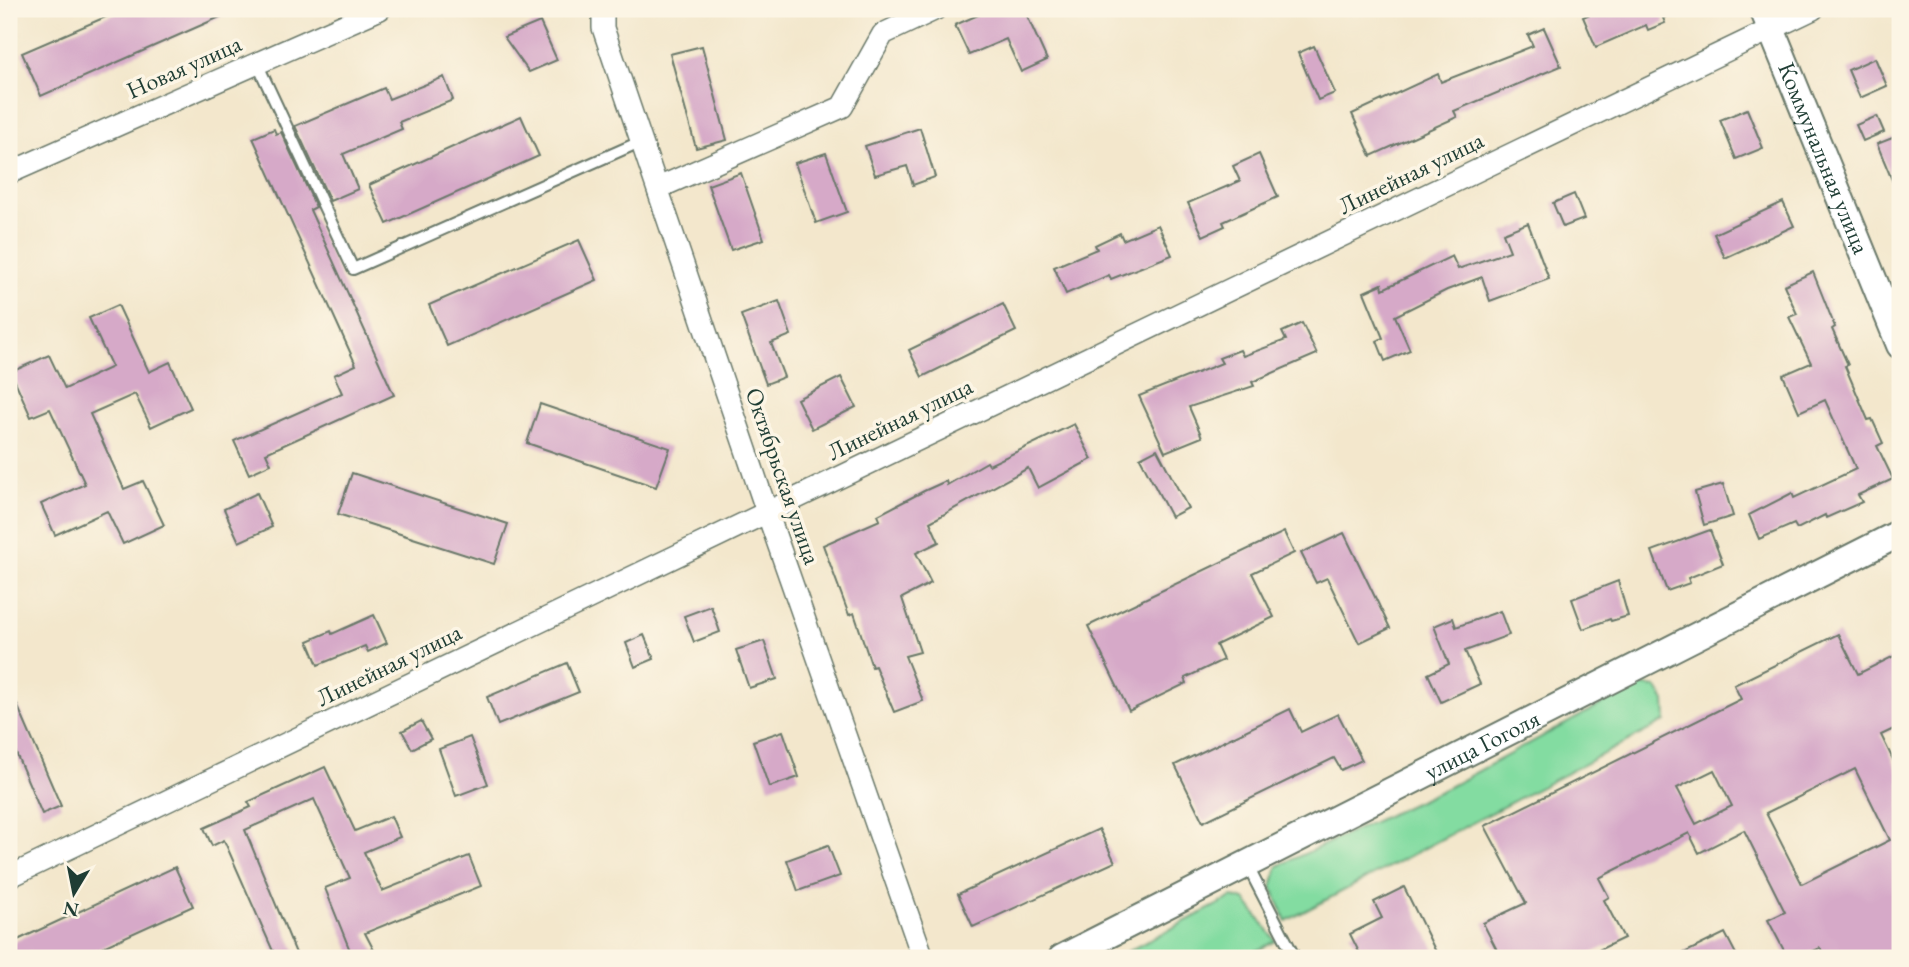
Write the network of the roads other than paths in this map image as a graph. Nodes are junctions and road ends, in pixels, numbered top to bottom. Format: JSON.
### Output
{"nodes":[{"id":1,"x":380,"y":9,"type":"edge"},
{"id":2,"x":603,"y":9,"type":"edge"},
{"id":3,"x":936,"y":9,"type":"edge"},
{"id":4,"x":1813,"y":9,"type":"edge"},
{"id":5,"x":1767,"y":19,"type":"edge"},
{"id":6,"x":257,"y":63,"type":"junction"},
{"id":7,"x":642,"y":141,"type":"junction"},
{"id":8,"x":9,"y":173,"type":"edge"},
{"id":9,"x":658,"y":188,"type":"junction"},
{"id":10,"x":1900,"y":345,"type":"edge"},
{"id":11,"x":766,"y":512,"type":"junction"},
{"id":12,"x":1900,"y":533,"type":"edge"},
{"id":13,"x":1247,"y":864,"type":"junction"},
{"id":14,"x":9,"y":877,"type":"edge"},
{"id":15,"x":923,"y":958,"type":"edge"},
{"id":16,"x":1062,"y":958,"type":"edge"},
{"id":17,"x":1295,"y":958,"type":"edge"}],
"edges":[{"from":1,"to":6,"type":"street","name":"Новая улица"},
{"from":2,"to":7,"type":"street","name":"Октябрьская улица"},
{"from":3,"to":9,"type":"street"},
{"from":4,"to":5,"type":"street","name":"Линейная улица"},
{"from":5,"to":10,"type":"street","name":"Коммунальная улица"},
{"from":5,"to":11,"type":"street","name":"Линейная улица"},
{"from":6,"to":7,"type":"lane"},
{"from":6,"to":8,"type":"street","name":"Новая улица"},
{"from":7,"to":9,"type":"street","name":"Октябрьская улица"},
{"from":9,"to":11,"type":"street","name":"Октябрьская улица"},
{"from":11,"to":14,"type":"street","name":"Линейная улица"},
{"from":11,"to":15,"type":"street","name":"Октябрьская улица"},
{"from":12,"to":13,"type":"street","name":"улица Гоголя"},
{"from":13,"to":16,"type":"street","name":"улица Гоголя"},
{"from":13,"to":17,"type":"lane"}]}
